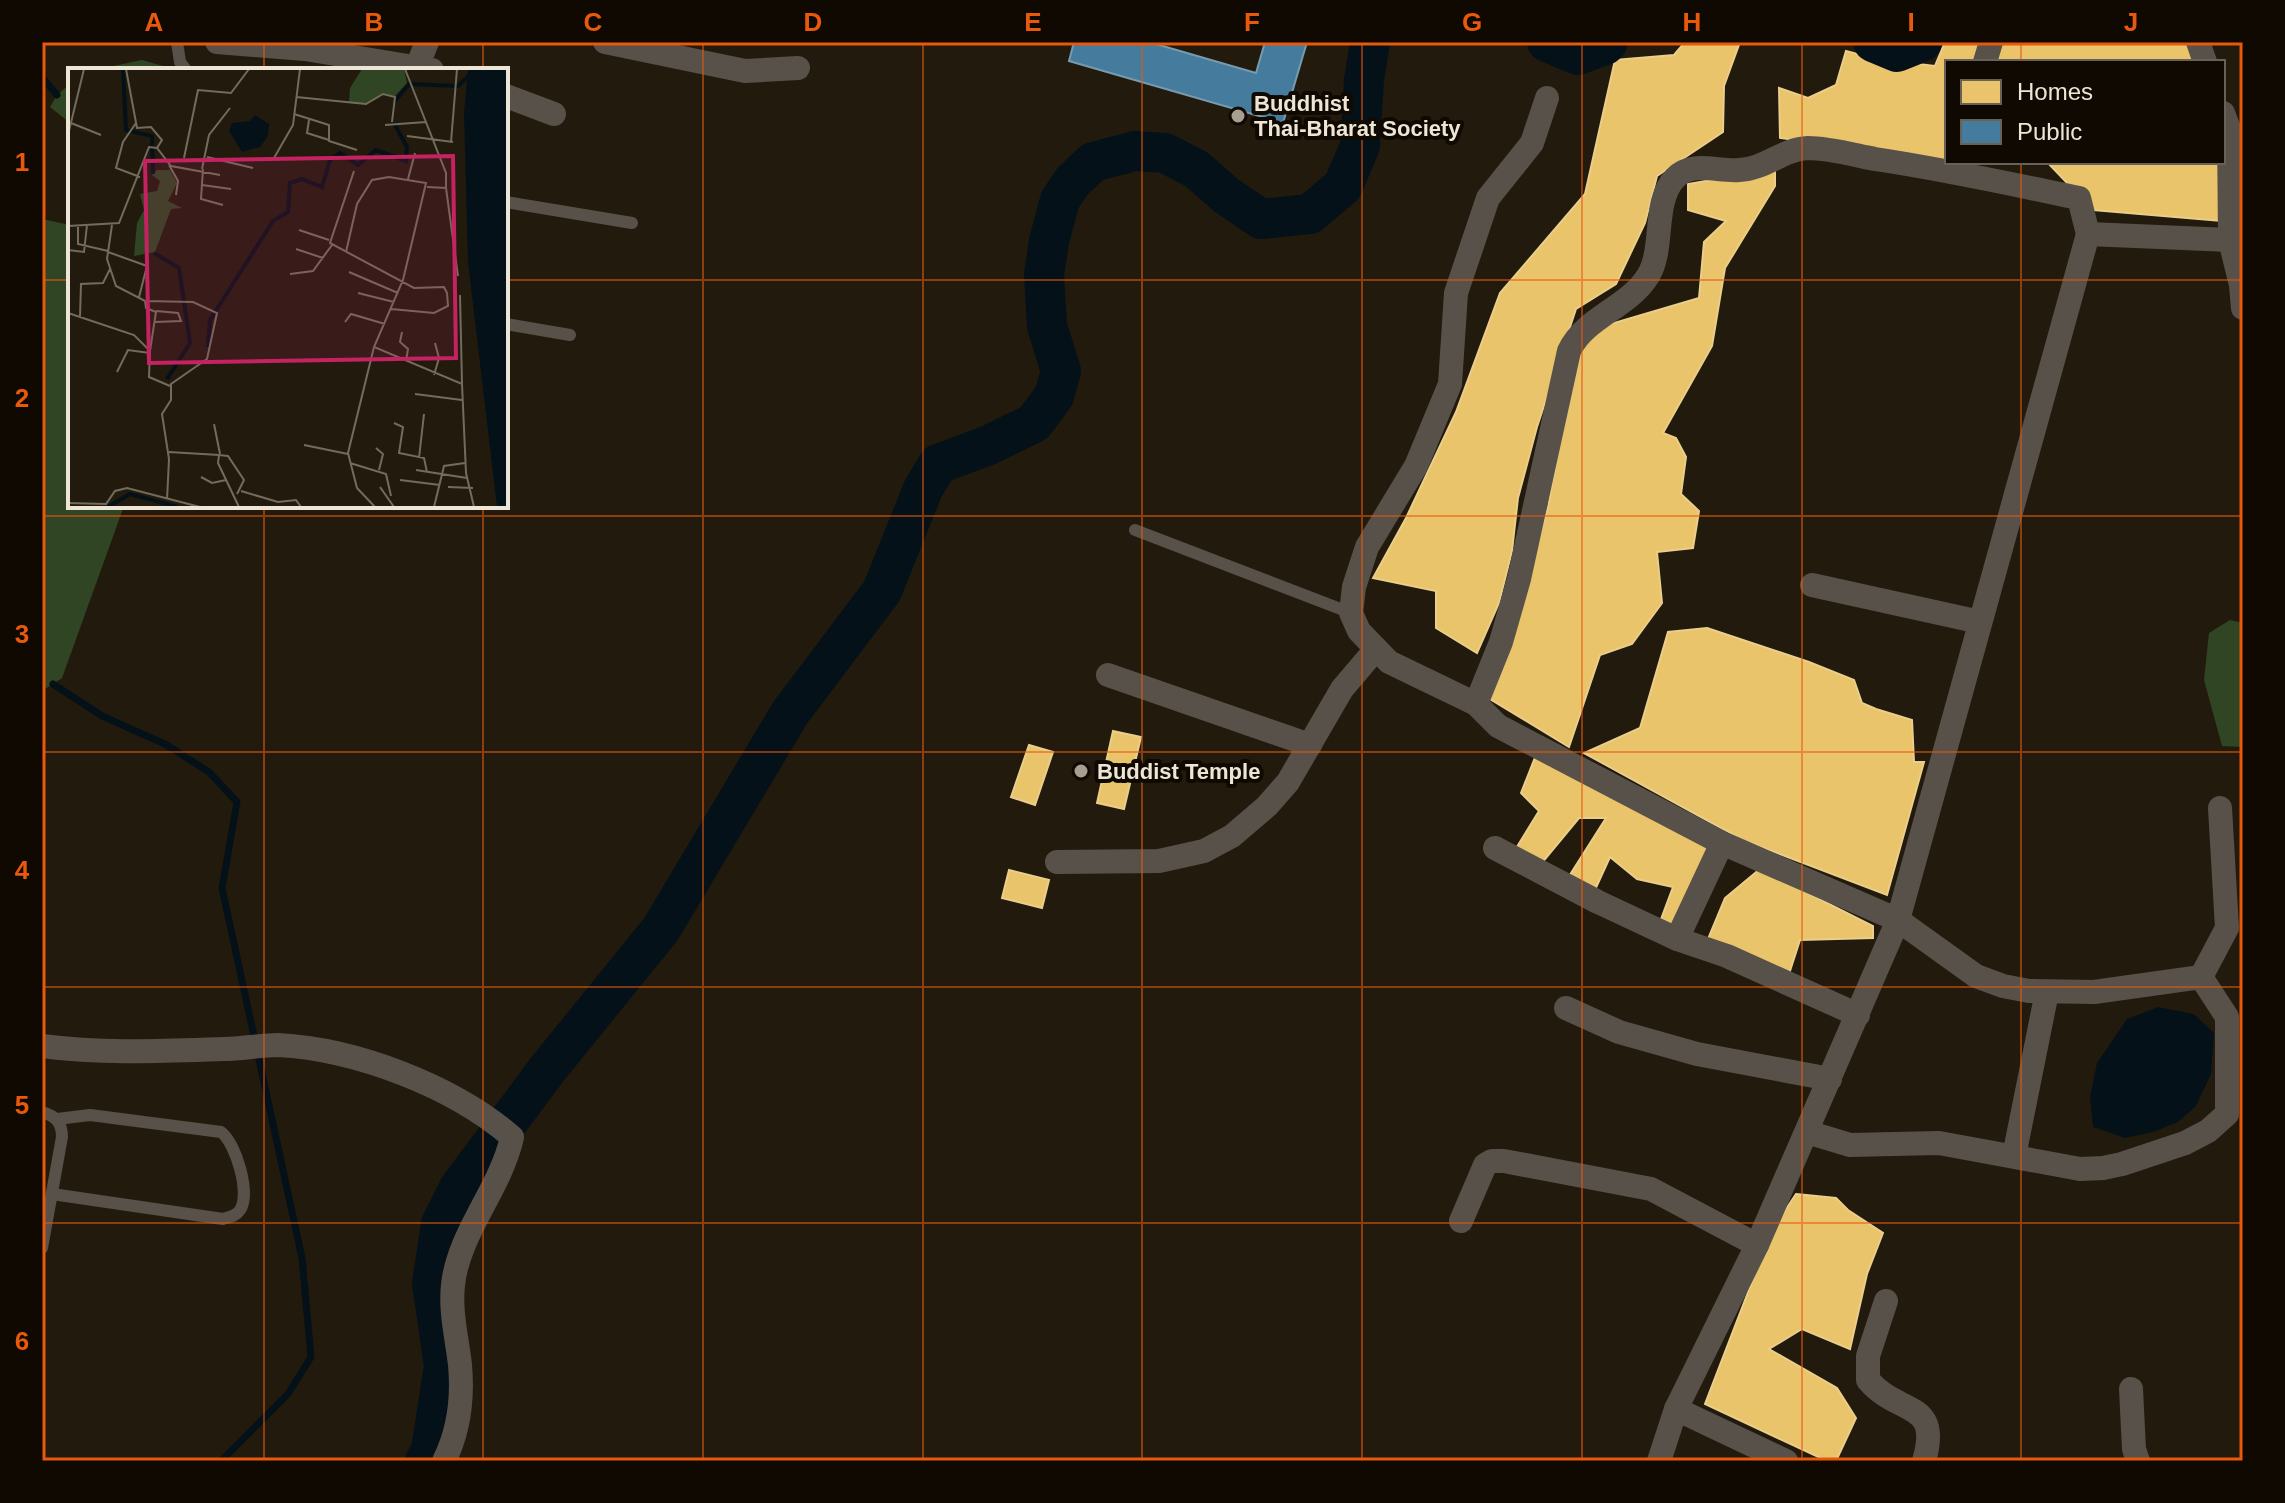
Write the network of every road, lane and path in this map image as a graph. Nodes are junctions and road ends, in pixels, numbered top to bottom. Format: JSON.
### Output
{"nodes":[{"id":1,"x":177,"y":42,"type":"edge"},
{"id":2,"x":217,"y":42,"type":"edge"},
{"id":3,"x":427,"y":42,"type":"edge"},
{"id":4,"x":605,"y":42,"type":"edge"},
{"id":5,"x":184,"y":68,"type":"edge"},
{"id":6,"x":421,"y":68,"type":"edge"},
{"id":7,"x":427,"y":68,"type":"edge"},
{"id":8,"x":798,"y":68,"type":"dead end"},
{"id":9,"x":508,"y":97,"type":"edge"},
{"id":10,"x":1547,"y":98,"type":"dead end"},
{"id":11,"x":554,"y":114,"type":"dead end"},
{"id":12,"x":2225,"y":118,"type":"edge"},
{"id":13,"x":1952,"y":167,"type":"edge"},
{"id":14,"x":508,"y":202,"type":"edge"},
{"id":15,"x":632,"y":223,"type":"dead end"},
{"id":16,"x":2088,"y":234,"type":"junction"},
{"id":17,"x":2230,"y":240,"type":"junction"},
{"id":18,"x":2243,"y":308,"type":"edge"},
{"id":19,"x":508,"y":324,"type":"edge"},
{"id":20,"x":570,"y":335,"type":"dead end"},
{"id":21,"x":1135,"y":530,"type":"dead end"},
{"id":22,"x":1812,"y":585,"type":"dead end"},
{"id":23,"x":1351,"y":613,"type":"junction"},
{"id":24,"x":1980,"y":622,"type":"junction"},
{"id":25,"x":1376,"y":649,"type":"junction"},
{"id":26,"x":1108,"y":675,"type":"dead end"},
{"id":27,"x":1476,"y":704,"type":"junction"},
{"id":28,"x":1310,"y":745,"type":"junction"},
{"id":29,"x":2220,"y":808,"type":"dead end"},
{"id":30,"x":1722,"y":843,"type":"junction"},
{"id":31,"x":1495,"y":848,"type":"dead end"},
{"id":32,"x":1057,"y":862,"type":"dead end"},
{"id":33,"x":1898,"y":920,"type":"junction"},
{"id":34,"x":1677,"y":939,"type":"junction"},
{"id":35,"x":2201,"y":977,"type":"junction"},
{"id":36,"x":2047,"y":992,"type":"junction"},
{"id":37,"x":1566,"y":1008,"type":"dead end"},
{"id":38,"x":1858,"y":1015,"type":"junction"},
{"id":39,"x":42,"y":1046,"type":"edge"},
{"id":40,"x":1830,"y":1079,"type":"junction"},
{"id":41,"x":42,"y":1112,"type":"edge"},
{"id":42,"x":57,"y":1119,"type":"junction"},
{"id":43,"x":1807,"y":1132,"type":"junction"},
{"id":44,"x":2014,"y":1156,"type":"junction"},
{"id":45,"x":52,"y":1194,"type":"junction"},
{"id":46,"x":1461,"y":1221,"type":"dead end"},
{"id":47,"x":1757,"y":1245,"type":"junction"},
{"id":48,"x":42,"y":1248,"type":"edge"},
{"id":49,"x":1886,"y":1301,"type":"dead end"},
{"id":50,"x":2131,"y":1389,"type":"dead end"},
{"id":51,"x":1676,"y":1409,"type":"junction"},
{"id":52,"x":444,"y":1461,"type":"edge"},
{"id":53,"x":1659,"y":1461,"type":"edge"},
{"id":54,"x":1786,"y":1461,"type":"edge"},
{"id":55,"x":1924,"y":1461,"type":"edge"},
{"id":56,"x":2138,"y":1461,"type":"edge"}],
"edges":[{"from":1,"to":5,"type":"lane"},
{"from":2,"to":6,"type":"street"},
{"from":3,"to":7,"type":"street"},
{"from":4,"to":8,"type":"street"},
{"from":9,"to":11,"type":"street"},
{"from":10,"to":23,"type":"street"},
{"from":12,"to":17,"type":"street"},
{"from":13,"to":16,"type":"street"},
{"from":13,"to":27,"type":"street"},
{"from":14,"to":15,"type":"lane"},
{"from":16,"to":17,"type":"street"},
{"from":16,"to":24,"type":"street"},
{"from":17,"to":18,"type":"street"},
{"from":19,"to":20,"type":"lane"},
{"from":21,"to":23,"type":"lane"},
{"from":22,"to":24,"type":"street"},
{"from":23,"to":25,"type":"street"},
{"from":24,"to":33,"type":"street"},
{"from":25,"to":27,"type":"street"},
{"from":25,"to":28,"type":"street"},
{"from":26,"to":28,"type":"street"},
{"from":27,"to":30,"type":"street"},
{"from":28,"to":32,"type":"street"},
{"from":29,"to":35,"type":"street"},
{"from":30,"to":33,"type":"street"},
{"from":30,"to":34,"type":"street"},
{"from":31,"to":34,"type":"street"},
{"from":33,"to":36,"type":"street"},
{"from":33,"to":38,"type":"street"},
{"from":34,"to":38,"type":"street"},
{"from":35,"to":36,"type":"street"},
{"from":35,"to":44,"type":"street"},
{"from":36,"to":44,"type":"street"},
{"from":37,"to":40,"type":"street"},
{"from":38,"to":40,"type":"street"},
{"from":39,"to":52,"type":"street"},
{"from":40,"to":43,"type":"street"},
{"from":41,"to":42,"type":"lane"},
{"from":42,"to":45,"type":"lane"},
{"from":42,"to":45,"type":"lane"},
{"from":43,"to":44,"type":"street"},
{"from":43,"to":47,"type":"street"},
{"from":45,"to":48,"type":"lane"},
{"from":46,"to":47,"type":"street"},
{"from":47,"to":51,"type":"street"},
{"from":49,"to":55,"type":"street"},
{"from":50,"to":56,"type":"street"},
{"from":51,"to":53,"type":"street"},
{"from":51,"to":54,"type":"street"}]}
